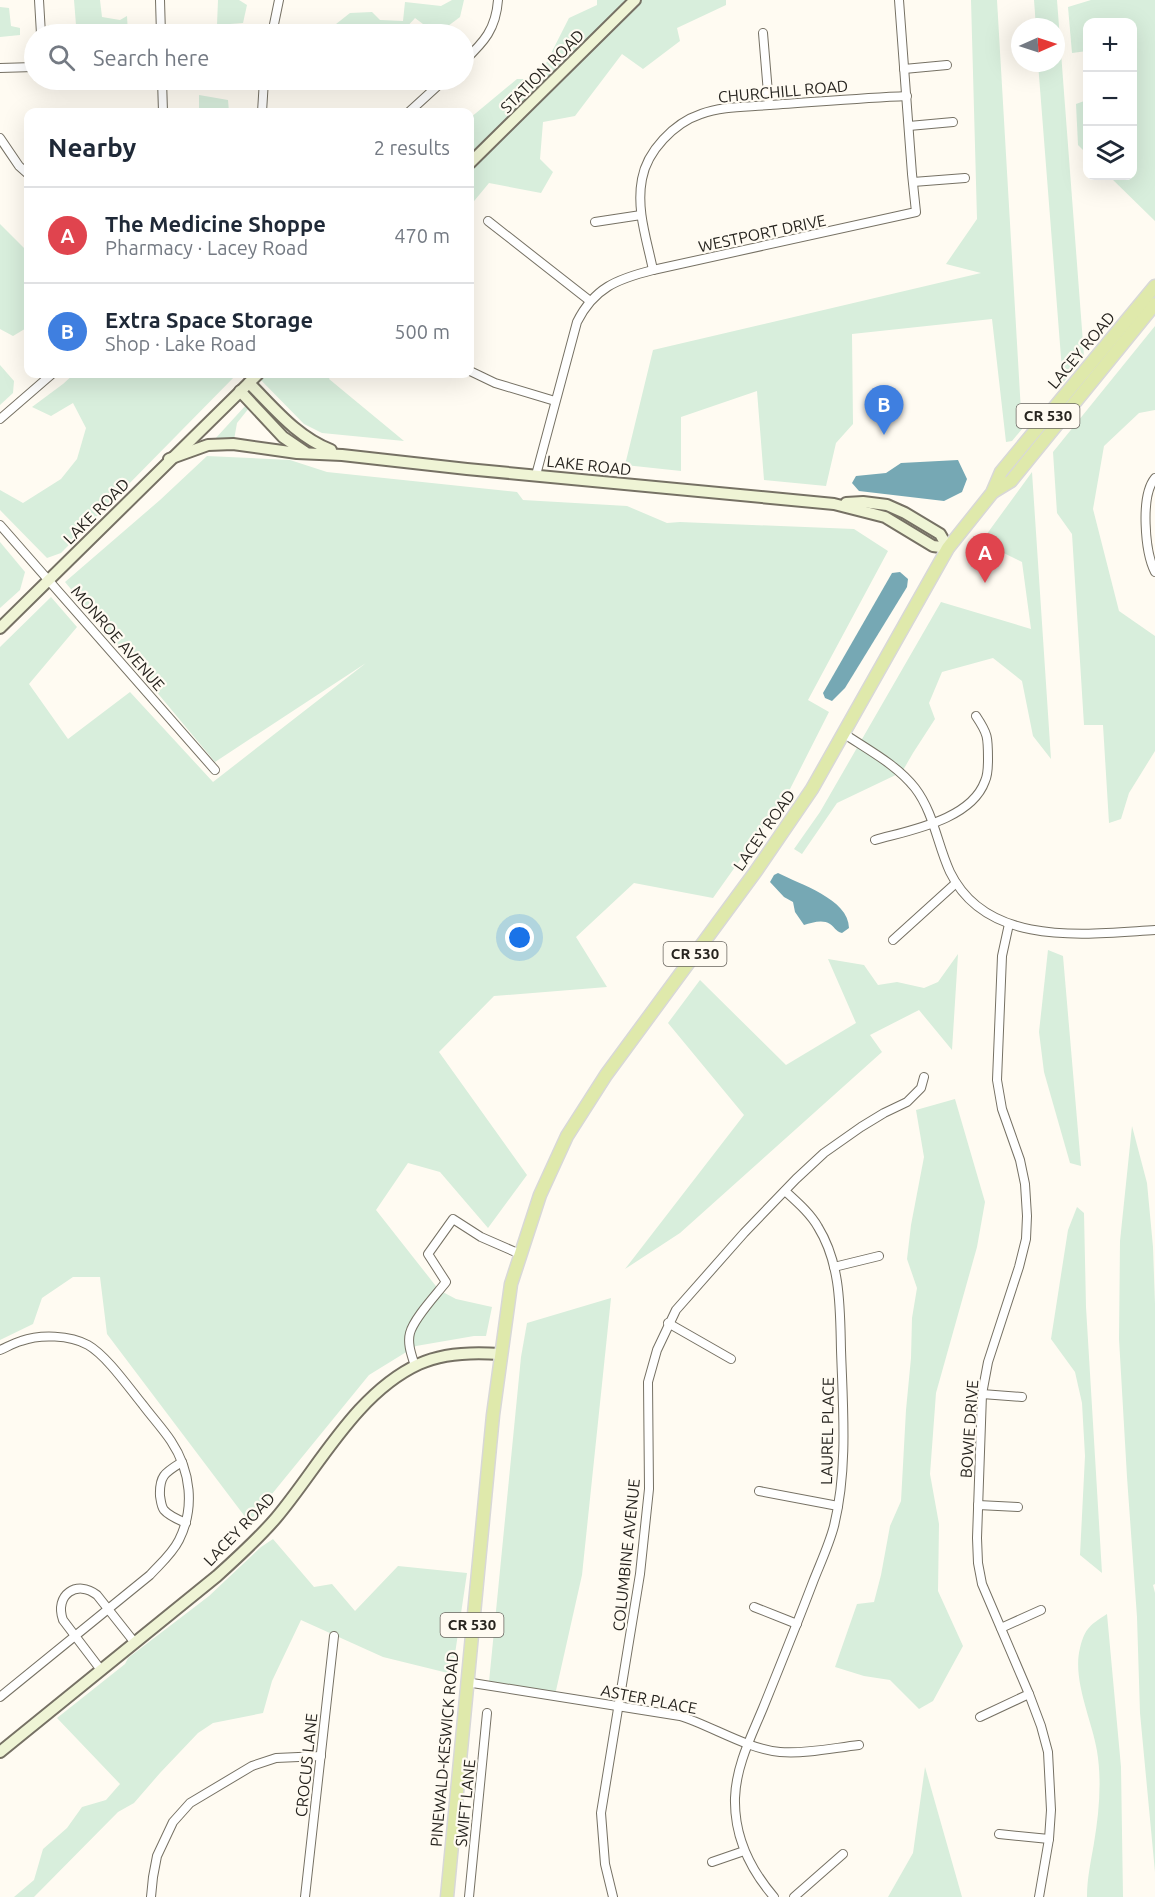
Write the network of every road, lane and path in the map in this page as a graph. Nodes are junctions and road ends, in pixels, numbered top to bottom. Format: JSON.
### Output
{"nodes":[{"id":1,"x":39,"y":0,"type":"edge"},
{"id":2,"x":160,"y":0,"type":"edge"},
{"id":3,"x":279,"y":0,"type":"edge"},
{"id":4,"x":498,"y":0,"type":"edge"},
{"id":5,"x":635,"y":0,"type":"edge"},
{"id":6,"x":899,"y":0,"type":"edge"},
{"id":7,"x":40,"y":24,"type":"edge"},
{"id":8,"x":161,"y":24,"type":"edge"},
{"id":9,"x":274,"y":24,"type":"edge"},
{"id":10,"x":763,"y":33,"type":"dead end"},
{"id":11,"x":474,"y":51,"type":"edge"},
{"id":12,"x":947,"y":65,"type":"dead end"},
{"id":13,"x":24,"y":67,"type":"edge"},
{"id":14,"x":0,"y":68,"type":"edge"},
{"id":15,"x":904,"y":69,"type":"junction"},
{"id":16,"x":162,"y":90,"type":"edge"},
{"id":17,"x":263,"y":90,"type":"edge"},
{"id":18,"x":433,"y":90,"type":"edge"},
{"id":19,"x":907,"y":96,"type":"junction"},
{"id":20,"x":769,"y":105,"type":"junction"},
{"id":21,"x":163,"y":108,"type":"edge"},
{"id":22,"x":262,"y":108,"type":"edge"},
{"id":23,"x":413,"y":108,"type":"edge"},
{"id":24,"x":953,"y":122,"type":"dead end"},
{"id":25,"x":909,"y":126,"type":"junction"},
{"id":26,"x":0,"y":138,"type":"edge"},
{"id":27,"x":474,"y":159,"type":"edge"},
{"id":28,"x":24,"y":170,"type":"edge"},
{"id":29,"x":966,"y":178,"type":"dead end"},
{"id":30,"x":913,"y":182,"type":"junction"},
{"id":31,"x":641,"y":215,"type":"junction"},
{"id":32,"x":488,"y":221,"type":"dead end"},
{"id":33,"x":595,"y":222,"type":"dead end"},
{"id":34,"x":653,"y":270,"type":"junction"},
{"id":35,"x":1155,"y":286,"type":"edge"},
{"id":36,"x":590,"y":301,"type":"junction"},
{"id":37,"x":1148,"y":307,"type":"edge"},
{"id":38,"x":474,"y":373,"type":"edge"},
{"id":39,"x":47,"y":378,"type":"edge"},
{"id":40,"x":254,"y":378,"type":"edge"},
{"id":41,"x":249,"y":383,"type":"junction"},
{"id":42,"x":240,"y":392,"type":"junction"},
{"id":43,"x":555,"y":401,"type":"junction"},
{"id":44,"x":0,"y":419,"type":"edge"},
{"id":45,"x":308,"y":453,"type":"junction"},
{"id":46,"x":342,"y":455,"type":"junction"},
{"id":47,"x":169,"y":459,"type":"junction"},
{"id":48,"x":536,"y":475,"type":"junction"},
{"id":49,"x":1155,"y":478,"type":"edge"},
{"id":50,"x":0,"y":525,"type":"edge"},
{"id":51,"x":948,"y":548,"type":"junction"},
{"id":52,"x":1155,"y":572,"type":"edge"},
{"id":53,"x":50,"y":580,"type":"junction"},
{"id":54,"x":0,"y":628,"type":"edge"},
{"id":55,"x":976,"y":716,"type":"dead end"},
{"id":56,"x":843,"y":733,"type":"junction"},
{"id":57,"x":215,"y":770,"type":"dead end"},
{"id":58,"x":933,"y":823,"type":"junction"},
{"id":59,"x":875,"y":840,"type":"dead end"},
{"id":60,"x":956,"y":883,"type":"junction"},
{"id":61,"x":1009,"y":924,"type":"junction"},
{"id":62,"x":1155,"y":930,"type":"edge"},
{"id":63,"x":893,"y":940,"type":"dead end"},
{"id":64,"x":924,"y":1077,"type":"dead end"},
{"id":65,"x":785,"y":1191,"type":"junction"},
{"id":66,"x":520,"y":1254,"type":"junction"},
{"id":67,"x":879,"y":1256,"type":"dead end"},
{"id":68,"x":834,"y":1267,"type":"junction"},
{"id":69,"x":668,"y":1323,"type":"junction"},
{"id":70,"x":0,"y":1350,"type":"edge"},
{"id":71,"x":500,"y":1354,"type":"junction"},
{"id":72,"x":731,"y":1359,"type":"dead end"},
{"id":73,"x":415,"y":1366,"type":"junction"},
{"id":74,"x":982,"y":1394,"type":"junction"},
{"id":75,"x":1022,"y":1397,"type":"dead end"},
{"id":76,"x":183,"y":1462,"type":"junction"},
{"id":77,"x":759,"y":1491,"type":"dead end"},
{"id":78,"x":978,"y":1505,"type":"junction"},
{"id":79,"x":838,"y":1506,"type":"junction"},
{"id":80,"x":1018,"y":1507,"type":"dead end"},
{"id":81,"x":186,"y":1523,"type":"junction"},
{"id":82,"x":754,"y":1607,"type":"dead end"},
{"id":83,"x":108,"y":1609,"type":"junction"},
{"id":84,"x":1041,"y":1610,"type":"dead end"},
{"id":85,"x":797,"y":1624,"type":"junction"},
{"id":86,"x":1001,"y":1628,"type":"junction"},
{"id":87,"x":75,"y":1636,"type":"junction"},
{"id":88,"x":334,"y":1636,"type":"dead end"},
{"id":89,"x":135,"y":1642,"type":"junction"},
{"id":90,"x":101,"y":1670,"type":"junction"},
{"id":91,"x":466,"y":1682,"type":"junction"},
{"id":92,"x":1029,"y":1694,"type":"junction"},
{"id":93,"x":0,"y":1697,"type":"edge"},
{"id":94,"x":618,"y":1706,"type":"junction"},
{"id":95,"x":488,"y":1713,"type":"dead end"},
{"id":96,"x":980,"y":1716,"type":"dead end"},
{"id":97,"x":748,"y":1743,"type":"junction"},
{"id":98,"x":859,"y":1745,"type":"dead end"},
{"id":99,"x":0,"y":1752,"type":"edge"},
{"id":100,"x":321,"y":1756,"type":"junction"},
{"id":101,"x":999,"y":1834,"type":"dead end"},
{"id":102,"x":1050,"y":1839,"type":"junction"},
{"id":103,"x":744,"y":1851,"type":"junction"},
{"id":104,"x":843,"y":1854,"type":"dead end"},
{"id":105,"x":712,"y":1862,"type":"dead end"},
{"id":106,"x":151,"y":1897,"type":"edge"},
{"id":107,"x":305,"y":1897,"type":"edge"},
{"id":108,"x":447,"y":1897,"type":"edge"},
{"id":109,"x":469,"y":1897,"type":"edge"},
{"id":110,"x":613,"y":1897,"type":"edge"},
{"id":111,"x":774,"y":1897,"type":"edge"},
{"id":112,"x":794,"y":1897,"type":"edge"},
{"id":113,"x":1039,"y":1897,"type":"edge"}],
"edges":[{"from":1,"to":7,"type":"street"},
{"from":2,"to":8,"type":"street"},
{"from":3,"to":9,"type":"street"},
{"from":4,"to":11,"type":"street"},
{"from":5,"to":27,"type":"street","name":"STATION ROAD"},
{"from":6,"to":15,"type":"street","name":"WESTPORT DRIVE"},
{"from":10,"to":20,"type":"street"},
{"from":12,"to":15,"type":"street"},
{"from":13,"to":14,"type":"street"},
{"from":15,"to":19,"type":"street","name":"WESTPORT DRIVE"},
{"from":16,"to":21,"type":"street"},
{"from":17,"to":22,"type":"street"},
{"from":18,"to":23,"type":"street"},
{"from":19,"to":20,"type":"street","name":"CHURCHILL ROAD"},
{"from":19,"to":25,"type":"street","name":"WESTPORT DRIVE"},
{"from":20,"to":31,"type":"street","name":"CHURCHILL ROAD"},
{"from":24,"to":25,"type":"street"},
{"from":25,"to":30,"type":"street","name":"WESTPORT DRIVE"},
{"from":26,"to":28,"type":"street"},
{"from":29,"to":30,"type":"street"},
{"from":30,"to":34,"type":"street","name":"WESTPORT DRIVE"},
{"from":31,"to":33,"type":"street"},
{"from":31,"to":34,"type":"street","name":"CHURCHILL ROAD"},
{"from":32,"to":36,"type":"street"},
{"from":34,"to":36,"type":"street","name":"WESTPORT DRIVE"},
{"from":35,"to":37,"type":"main road","name":"LACEY ROAD","number":"CR 530"},
{"from":36,"to":43,"type":"street","name":"WESTPORT DRIVE"},
{"from":37,"to":51,"type":"main road","name":"LACEY ROAD","number":"CR 530"},
{"from":38,"to":43,"type":"street"},
{"from":39,"to":44,"type":"street"},
{"from":40,"to":41,"type":"street"},
{"from":41,"to":42,"type":"street","name":"LAKE ROAD"},
{"from":41,"to":46,"type":"street","name":"LAKE ROAD"},
{"from":42,"to":45,"type":"street","name":"LAKE ROAD"},
{"from":42,"to":47,"type":"street","name":"LAKE ROAD"},
{"from":43,"to":48,"type":"street","name":"WESTPORT DRIVE"},
{"from":45,"to":46,"type":"street","name":"LAKE ROAD"},
{"from":45,"to":47,"type":"street"},
{"from":46,"to":48,"type":"street","name":"LAKE ROAD"},
{"from":47,"to":53,"type":"street","name":"LAKE ROAD"},
{"from":48,"to":51,"type":"street","name":"LAKE ROAD"},
{"from":49,"to":52,"type":"street"},
{"from":50,"to":53,"type":"street","name":"MONROE AVENUE"},
{"from":51,"to":56,"type":"main road","name":"LACEY ROAD","number":"CR 530"},
{"from":53,"to":54,"type":"street","name":"LAKE ROAD"},
{"from":53,"to":57,"type":"street","name":"MONROE AVENUE"},
{"from":55,"to":58,"type":"street"},
{"from":56,"to":58,"type":"street"},
{"from":56,"to":66,"type":"main road","name":"LACEY ROAD","number":"CR 530"},
{"from":58,"to":59,"type":"street"},
{"from":58,"to":60,"type":"street"},
{"from":60,"to":61,"type":"street"},
{"from":60,"to":63,"type":"street"},
{"from":61,"to":62,"type":"street"},
{"from":61,"to":74,"type":"street","name":"BOWIE DRIVE"},
{"from":64,"to":65,"type":"street","name":"COLUMBINE AVENUE"},
{"from":65,"to":68,"type":"street","name":"LAUREL PLACE"},
{"from":65,"to":69,"type":"street","name":"COLUMBINE AVENUE"},
{"from":66,"to":71,"type":"main road","number":"CR 530"},
{"from":66,"to":73,"type":"street"},
{"from":67,"to":68,"type":"street"},
{"from":68,"to":79,"type":"street","name":"LAUREL PLACE"},
{"from":69,"to":72,"type":"street"},
{"from":69,"to":94,"type":"street","name":"COLUMBINE AVENUE"},
{"from":70,"to":76,"type":"street"},
{"from":71,"to":73,"type":"street","name":"LACEY ROAD"},
{"from":71,"to":91,"type":"main road","name":"PINEWALD-KESWICK ROAD","number":"CR 530"},
{"from":73,"to":89,"type":"street","name":"LACEY ROAD"},
{"from":74,"to":75,"type":"street"},
{"from":74,"to":78,"type":"street","name":"BOWIE DRIVE"},
{"from":76,"to":81,"type":"street"},
{"from":76,"to":81,"type":"street"},
{"from":77,"to":79,"type":"street"},
{"from":78,"to":80,"type":"street"},
{"from":78,"to":86,"type":"street","name":"BOWIE DRIVE"},
{"from":79,"to":85,"type":"street","name":"LAUREL PLACE"},
{"from":81,"to":83,"type":"street"},
{"from":82,"to":85,"type":"street"},
{"from":83,"to":87,"type":"street"},
{"from":83,"to":87,"type":"street"},
{"from":83,"to":89,"type":"street"},
{"from":84,"to":86,"type":"street"},
{"from":85,"to":97,"type":"street","name":"LAUREL PLACE"},
{"from":86,"to":92,"type":"street","name":"BOWIE DRIVE"},
{"from":87,"to":90,"type":"street"},
{"from":87,"to":93,"type":"street"},
{"from":88,"to":100,"type":"street","name":"CROCUS LANE"},
{"from":89,"to":90,"type":"street","name":"LACEY ROAD"},
{"from":90,"to":99,"type":"street","name":"LACEY ROAD"},
{"from":91,"to":94,"type":"street","name":"ASTER PLACE"},
{"from":91,"to":108,"type":"main road","name":"PINEWALD-KESWICK ROAD","number":"CR 530"},
{"from":92,"to":96,"type":"street"},
{"from":92,"to":102,"type":"street","name":"BOWIE DRIVE"},
{"from":94,"to":97,"type":"street","name":"ASTER PLACE"},
{"from":94,"to":110,"type":"street","name":"COLUMBINE AVENUE"},
{"from":95,"to":109,"type":"street","name":"SWIFT LANE"},
{"from":97,"to":98,"type":"street","name":"ASTER PLACE"},
{"from":97,"to":103,"type":"street","name":"LAUREL PLACE"},
{"from":100,"to":106,"type":"street"},
{"from":100,"to":107,"type":"street","name":"CROCUS LANE"},
{"from":101,"to":102,"type":"street"},
{"from":102,"to":113,"type":"street","name":"BOWIE DRIVE"},
{"from":103,"to":105,"type":"street"},
{"from":103,"to":111,"type":"street","name":"LAUREL PLACE"},
{"from":104,"to":112,"type":"street"}]}
